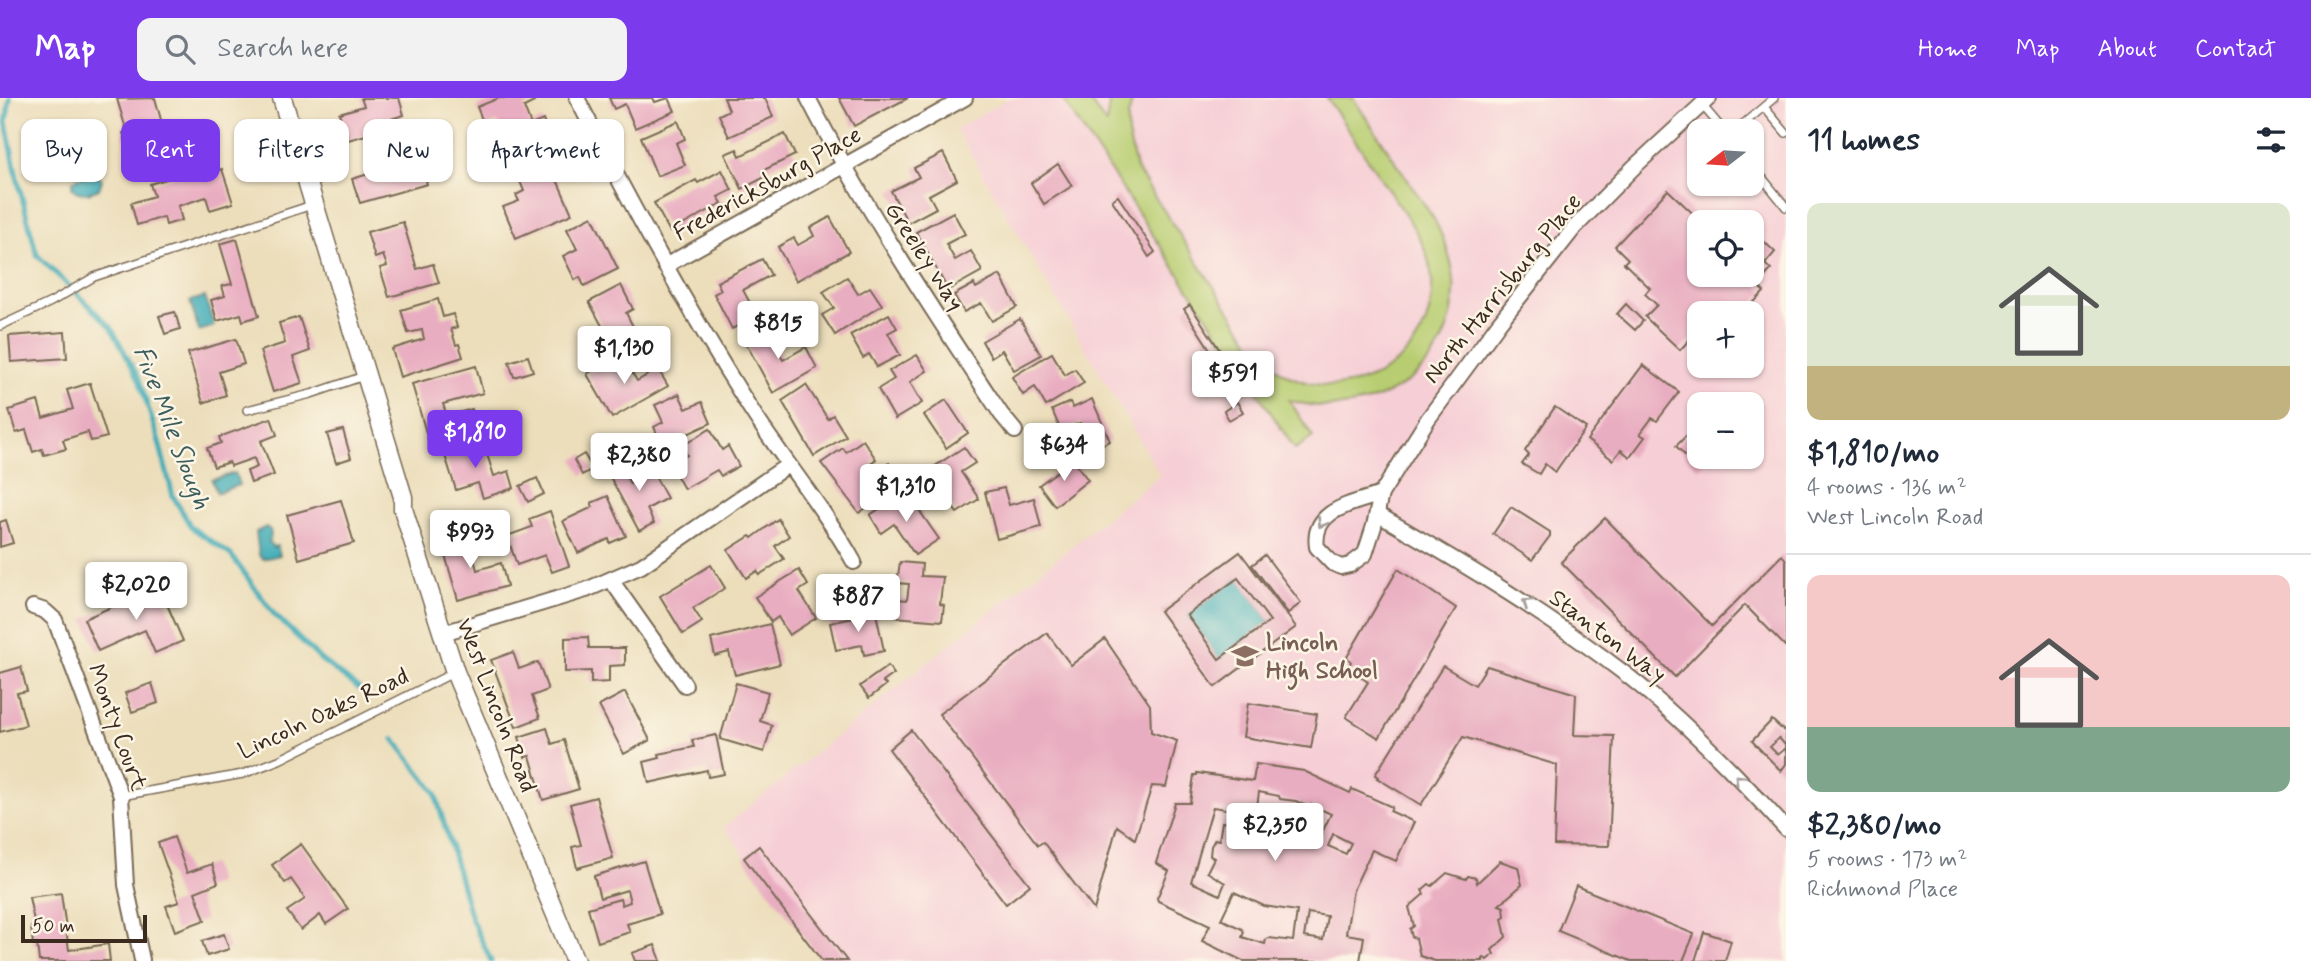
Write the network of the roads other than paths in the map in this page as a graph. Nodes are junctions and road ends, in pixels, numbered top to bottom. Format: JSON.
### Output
{"nodes":[{"id":1,"x":282,"y":98,"type":"edge"},
{"id":2,"x":577,"y":98,"type":"edge"},
{"id":3,"x":807,"y":98,"type":"edge"},
{"id":4,"x":965,"y":98,"type":"edge"},
{"id":5,"x":1774,"y":98,"type":"edge"},
{"id":6,"x":1705,"y":101,"type":"edge"},
{"id":7,"x":1763,"y":107,"type":"junction"},
{"id":8,"x":1716,"y":119,"type":"edge"},
{"id":9,"x":1749,"y":119,"type":"edge"},
{"id":10,"x":1786,"y":133,"type":"edge"},
{"id":11,"x":844,"y":166,"type":"junction"},
{"id":12,"x":1764,"y":180,"type":"edge"},
{"id":13,"x":315,"y":204,"type":"junction"},
{"id":14,"x":1786,"y":207,"type":"edge"},
{"id":15,"x":665,"y":266,"type":"junction"},
{"id":16,"x":0,"y":326,"type":"edge"},
{"id":17,"x":368,"y":375,"type":"junction"},
{"id":18,"x":247,"y":410,"type":"dead end"},
{"id":19,"x":1015,"y":432,"type":"dead end"},
{"id":20,"x":788,"y":465,"type":"junction"},
{"id":21,"x":1381,"y":494,"type":"junction"},
{"id":22,"x":1377,"y":514,"type":"junction"},
{"id":23,"x":854,"y":562,"type":"dead end"},
{"id":24,"x":611,"y":580,"type":"junction"},
{"id":25,"x":33,"y":607,"type":"dead end"},
{"id":26,"x":443,"y":633,"type":"junction"},
{"id":27,"x":455,"y":672,"type":"junction"},
{"id":28,"x":685,"y":685,"type":"dead end"},
{"id":29,"x":121,"y":796,"type":"junction"},
{"id":30,"x":1786,"y":829,"type":"edge"},
{"id":31,"x":142,"y":960,"type":"edge"},
{"id":32,"x":575,"y":961,"type":"edge"}],
"edges":[{"from":1,"to":13,"type":"street","name":"West Lincoln Road"},
{"from":2,"to":15,"type":"street"},
{"from":3,"to":11,"type":"street","name":"Greeley Way"},
{"from":4,"to":11,"type":"street","name":"Fredericksburg Place"},
{"from":5,"to":7,"type":"lane"},
{"from":6,"to":8,"type":"lane"},
{"from":6,"to":21,"type":"street","name":"North Harrisburg Place"},
{"from":7,"to":9,"type":"lane"},
{"from":7,"to":10,"type":"lane"},
{"from":11,"to":15,"type":"street","name":"Fredericksburg Place"},
{"from":11,"to":19,"type":"street","name":"Greeley Way"},
{"from":12,"to":14,"type":"lane"},
{"from":13,"to":16,"type":"lane"},
{"from":13,"to":17,"type":"street","name":"West Lincoln Road"},
{"from":15,"to":20,"type":"street"},
{"from":17,"to":18,"type":"lane"},
{"from":17,"to":26,"type":"street","name":"West Lincoln Road"},
{"from":20,"to":23,"type":"street"},
{"from":20,"to":24,"type":"street"},
{"from":21,"to":22,"type":"street","name":"North Harrisburg Place"},
{"from":21,"to":22,"type":"street","name":"North Harrisburg Place","one_way":true},
{"from":30,"to":22,"type":"street","name":"Stanton Way","one_way":true},
{"from":24,"to":26,"type":"street"},
{"from":24,"to":28,"type":"street"},
{"from":25,"to":29,"type":"street","name":"Monty Court"},
{"from":26,"to":27,"type":"street","name":"West Lincoln Road"},
{"from":27,"to":29,"type":"lane","name":"Lincoln Oaks Road"},
{"from":27,"to":32,"type":"street","name":"West Lincoln Road"},
{"from":29,"to":31,"type":"street","name":"Monty Court"}]}
